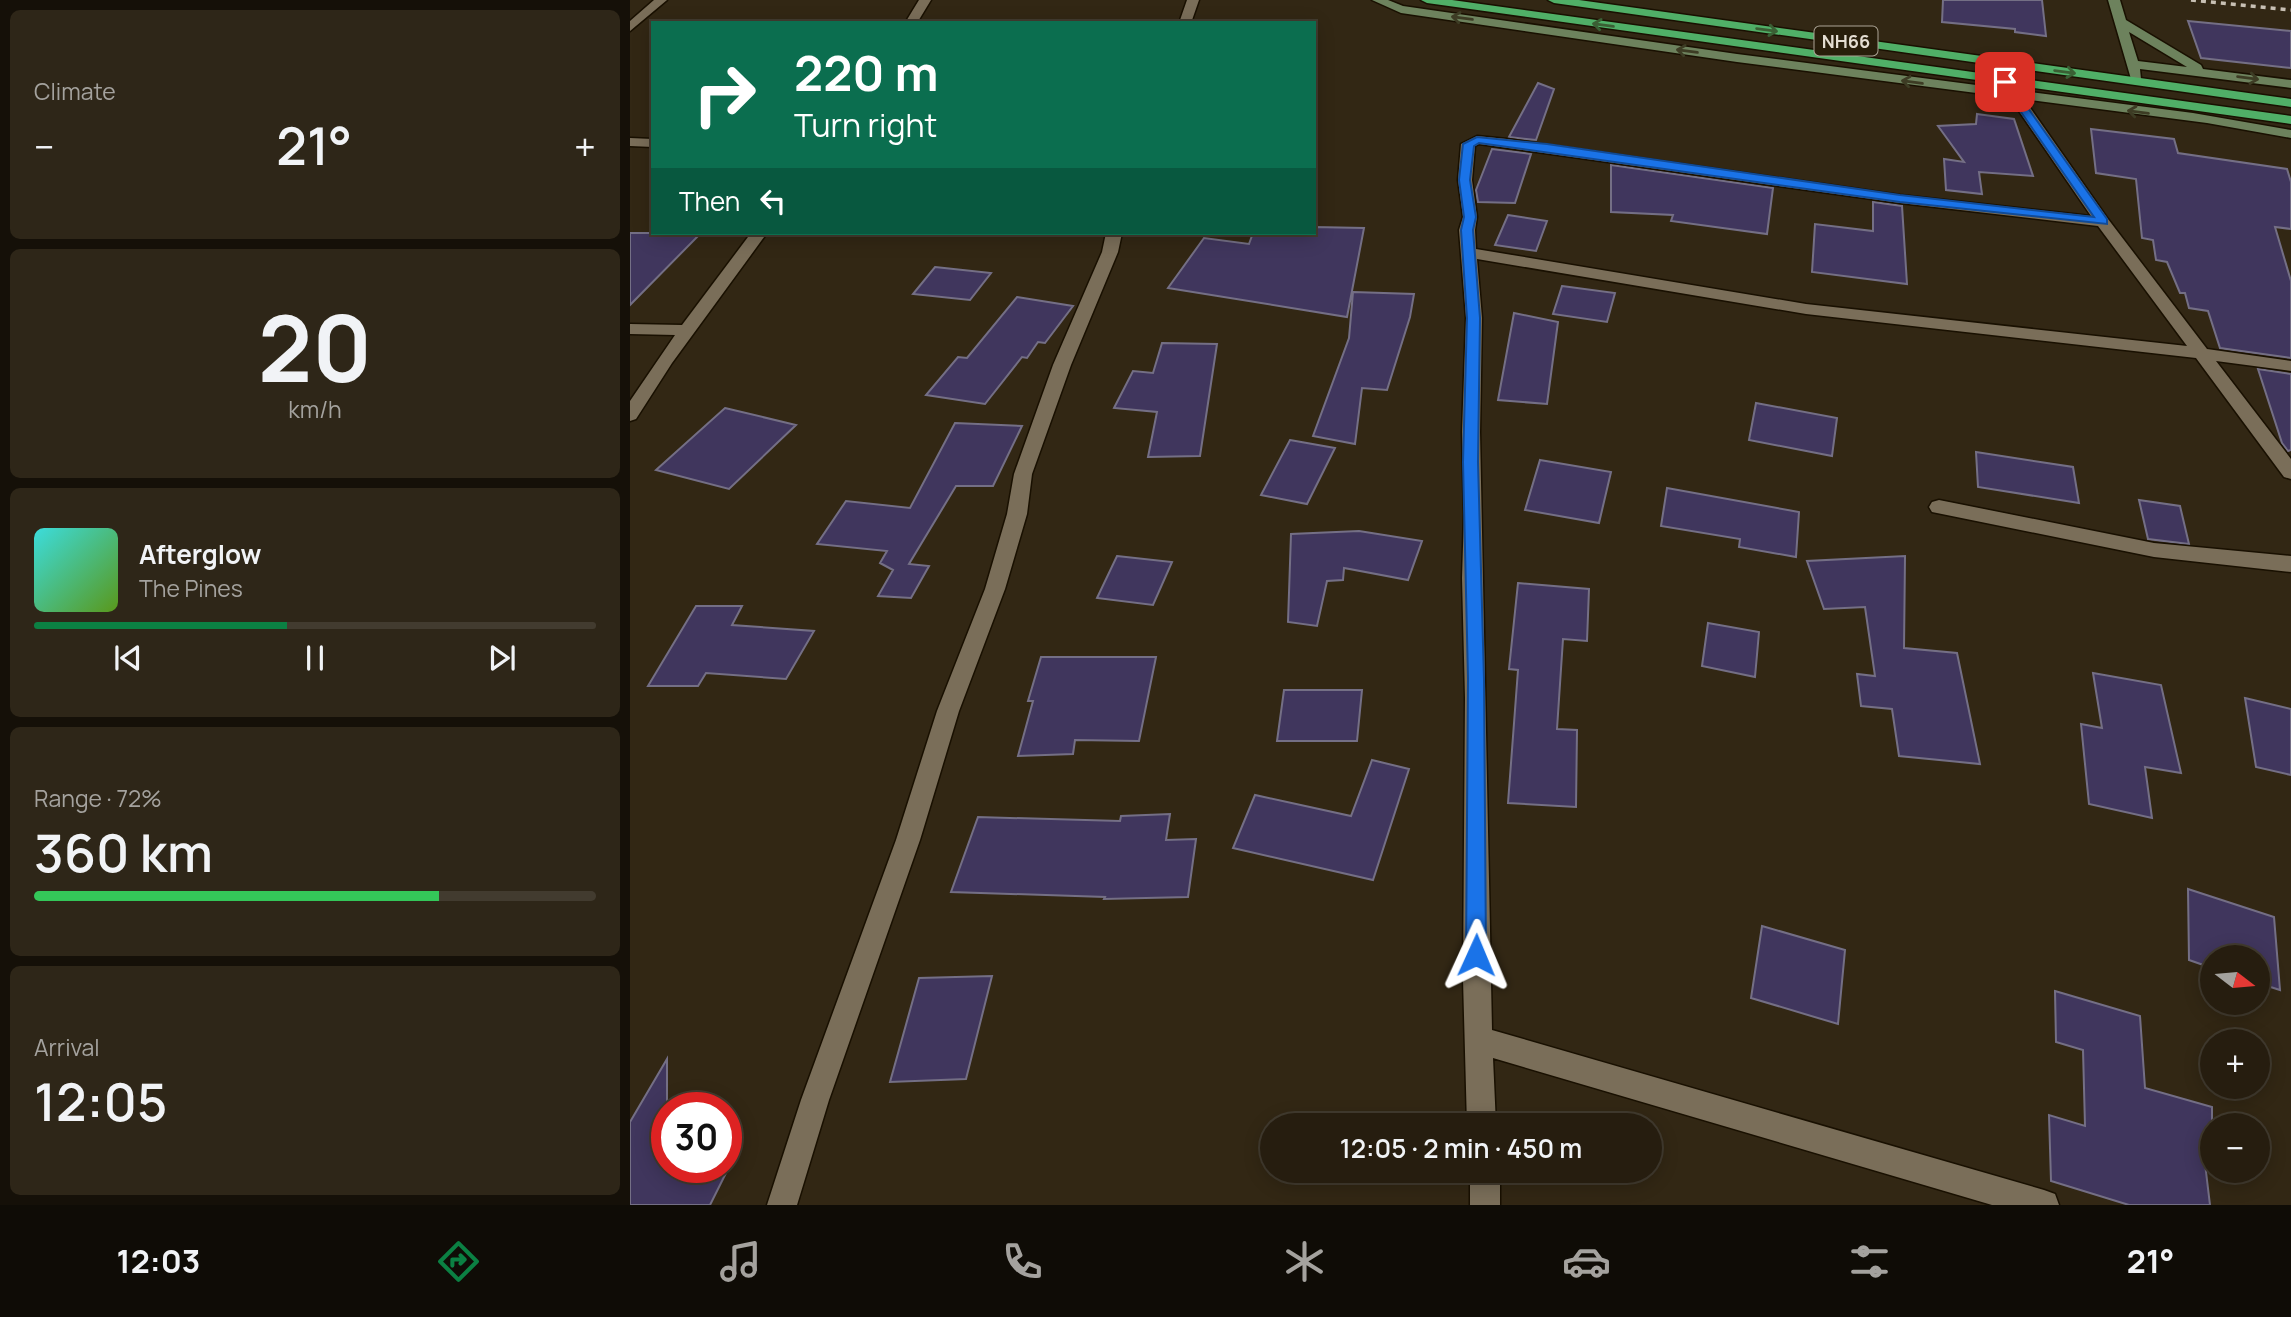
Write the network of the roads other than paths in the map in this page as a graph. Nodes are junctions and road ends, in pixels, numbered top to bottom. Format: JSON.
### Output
{"nodes":[{"id":1,"x":661,"y":0,"type":"edge"},
{"id":2,"x":925,"y":0,"type":"edge"},
{"id":3,"x":1193,"y":0,"type":"edge"},
{"id":4,"x":1378,"y":0,"type":"edge"},
{"id":5,"x":1427,"y":0,"type":"edge"},
{"id":6,"x":1554,"y":0,"type":"edge"},
{"id":7,"x":2116,"y":11,"type":"edge"},
{"id":8,"x":912,"y":21,"type":"edge"},
{"id":9,"x":1186,"y":21,"type":"edge"},
{"id":10,"x":630,"y":27,"type":"edge"},
{"id":11,"x":2132,"y":64,"type":"junction"},
{"id":12,"x":2205,"y":73,"type":"junction"},
{"id":13,"x":2138,"y":82,"type":"junction"},
{"id":14,"x":2291,"y":84,"type":"edge"},
{"id":15,"x":2009,"y":89,"type":"junction"},
{"id":16,"x":2150,"y":100,"type":"junction"},
{"id":17,"x":2291,"y":103,"type":"edge"},
{"id":18,"x":2205,"y":120,"type":"junction"},
{"id":19,"x":2291,"y":120,"type":"edge"},
{"id":20,"x":2291,"y":134,"type":"edge"},
{"id":21,"x":630,"y":142,"type":"edge"},
{"id":22,"x":651,"y":143,"type":"edge"},
{"id":23,"x":2103,"y":222,"type":"junction"},
{"id":24,"x":758,"y":235,"type":"edge"},
{"id":25,"x":1114,"y":235,"type":"edge"},
{"id":26,"x":1470,"y":253,"type":"junction"},
{"id":27,"x":630,"y":330,"type":"edge"},
{"id":28,"x":687,"y":330,"type":"junction"},
{"id":29,"x":2201,"y":353,"type":"junction"},
{"id":30,"x":2291,"y":366,"type":"edge"},
{"id":31,"x":630,"y":415,"type":"edge"},
{"id":32,"x":2291,"y":472,"type":"edge"},
{"id":33,"x":1939,"y":507,"type":"dead end"},
{"id":34,"x":2291,"y":564,"type":"edge"},
{"id":35,"x":1478,"y":1040,"type":"junction"},
{"id":36,"x":1481,"y":1113,"type":"edge"},
{"id":37,"x":1485,"y":1183,"type":"edge"},
{"id":38,"x":782,"y":1205,"type":"edge"},
{"id":39,"x":1485,"y":1205,"type":"edge"},
{"id":40,"x":2044,"y":1205,"type":"edge"}],
"edges":[{"from":1,"to":10,"type":"street"},
{"from":2,"to":8,"type":"street"},
{"from":3,"to":9,"type":"street"},
{"from":15,"to":4,"type":"street","one_way":true},
{"from":15,"to":5,"type":"highway","number":"NH66","one_way":true},
{"from":6,"to":13,"type":"highway","number":"NH66","one_way":true},
{"from":7,"to":11,"type":"street"},
{"from":7,"to":12,"type":"street"},
{"from":11,"to":12,"type":"street"},
{"from":11,"to":13,"type":"street"},
{"from":12,"to":14,"type":"street","one_way":true},
{"from":13,"to":17,"type":"highway","number":"NH66"},
{"from":15,"to":16,"type":"highway","number":"NH66"},
{"from":18,"to":15,"type":"street","one_way":true},
{"from":15,"to":23,"type":"street"},
{"from":16,"to":18,"type":"street"},
{"from":16,"to":19,"type":"highway","number":"NH66"},
{"from":18,"to":20,"type":"street"},
{"from":21,"to":22,"type":"street"},
{"from":23,"to":26,"type":"street"},
{"from":23,"to":29,"type":"street"},
{"from":24,"to":28,"type":"street"},
{"from":25,"to":38,"type":"street"},
{"from":26,"to":29,"type":"street"},
{"from":26,"to":35,"type":"street"},
{"from":27,"to":28,"type":"street"},
{"from":28,"to":31,"type":"street"},
{"from":29,"to":30,"type":"street"},
{"from":29,"to":32,"type":"street"},
{"from":33,"to":34,"type":"street"},
{"from":35,"to":36,"type":"street"},
{"from":35,"to":40,"type":"street"},
{"from":37,"to":39,"type":"street"}]}
